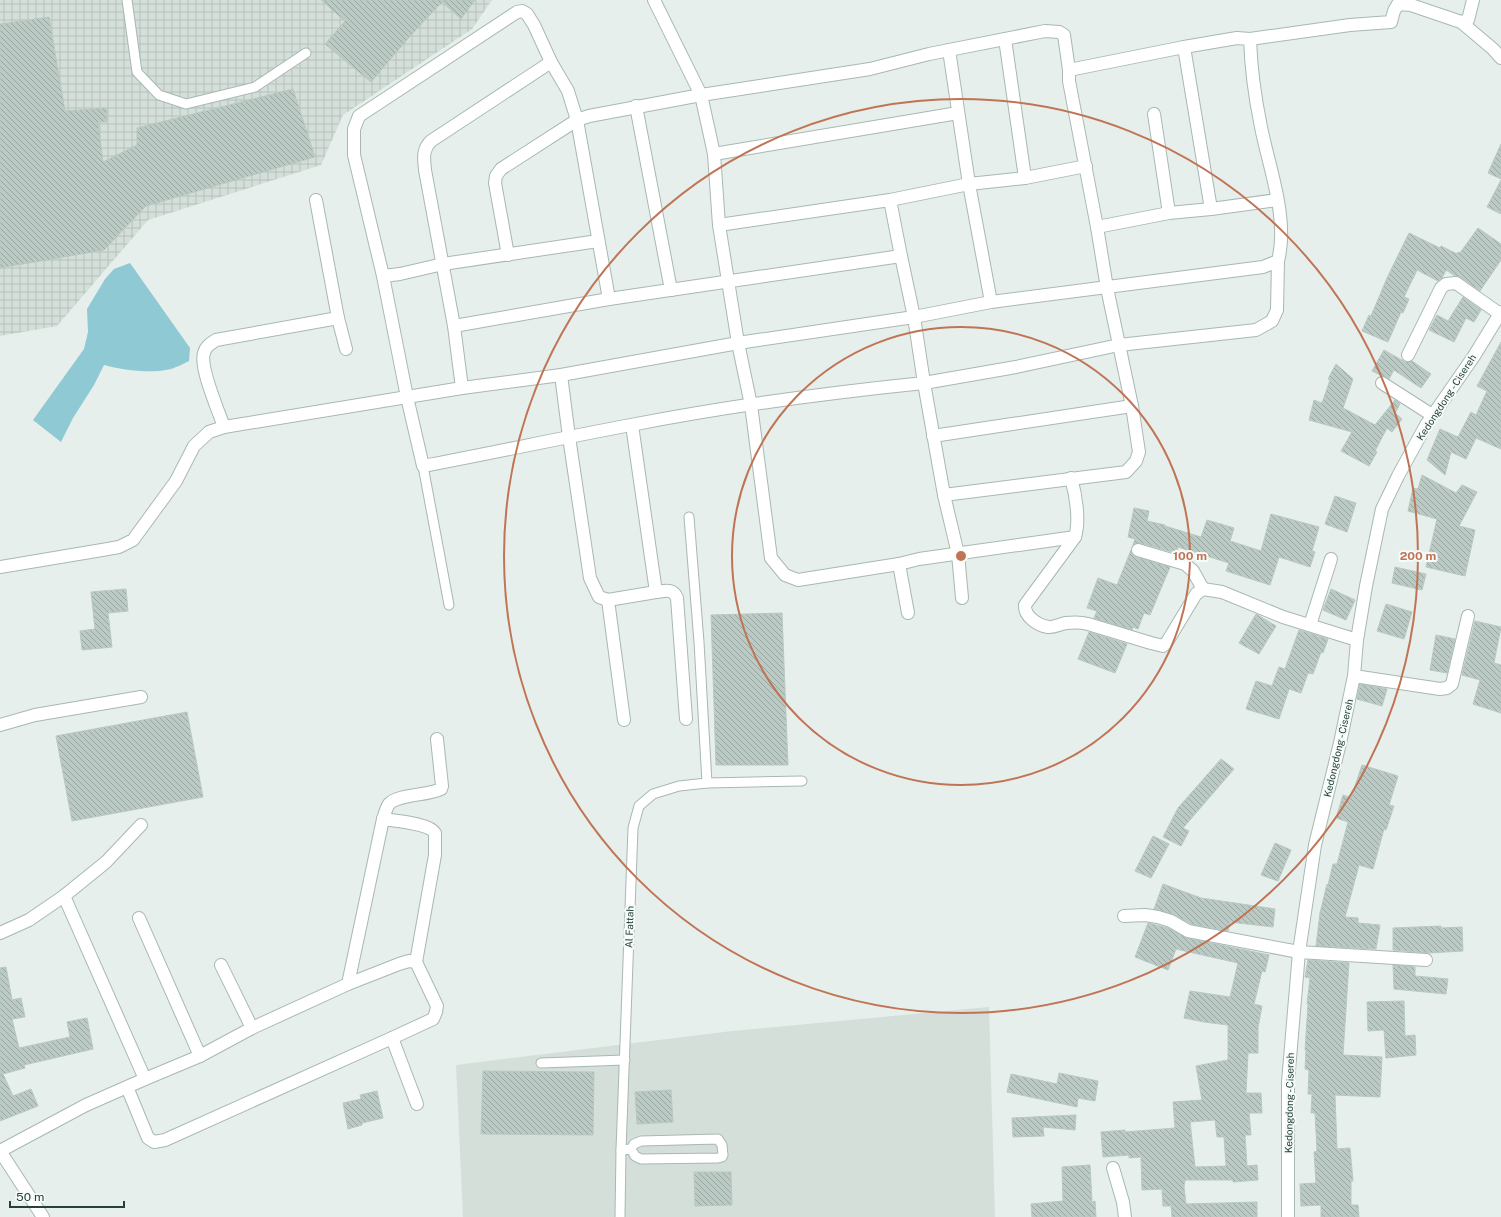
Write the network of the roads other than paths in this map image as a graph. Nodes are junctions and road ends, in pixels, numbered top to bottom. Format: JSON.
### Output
{"nodes":[{"id":1,"x":127,"y":0,"type":"edge"},
{"id":2,"x":654,"y":0,"type":"edge"},
{"id":3,"x":1473,"y":0,"type":"edge"},
{"id":4,"x":1461,"y":22,"type":"junction"},
{"id":5,"x":1006,"y":39,"type":"junction"},
{"id":6,"x":1250,"y":39,"type":"junction"},
{"id":7,"x":1184,"y":47,"type":"junction"},
{"id":8,"x":949,"y":50,"type":"junction"},
{"id":9,"x":306,"y":53,"type":"dead end"},
{"id":10,"x":1501,"y":58,"type":"edge"},
{"id":11,"x":551,"y":62,"type":"junction"},
{"id":12,"x":1069,"y":70,"type":"junction"},
{"id":13,"x":701,"y":95,"type":"junction"},
{"id":14,"x":636,"y":106,"type":"junction"},
{"id":15,"x":958,"y":113,"type":"junction"},
{"id":16,"x":1154,"y":114,"type":"dead end"},
{"id":17,"x":577,"y":120,"type":"junction"},
{"id":18,"x":714,"y":154,"type":"junction"},
{"id":19,"x":1086,"y":166,"type":"junction"},
{"id":20,"x":1025,"y":178,"type":"junction"},
{"id":21,"x":969,"y":184,"type":"junction"},
{"id":22,"x":316,"y":200,"type":"dead end"},
{"id":23,"x":890,"y":200,"type":"junction"},
{"id":24,"x":1277,"y":200,"type":"junction"},
{"id":25,"x":1212,"y":209,"type":"junction"},
{"id":26,"x":1169,"y":213,"type":"junction"},
{"id":27,"x":719,"y":225,"type":"junction"},
{"id":28,"x":1097,"y":226,"type":"junction"},
{"id":29,"x":598,"y":241,"type":"junction"},
{"id":30,"x":508,"y":255,"type":"junction"},
{"id":31,"x":901,"y":256,"type":"junction"},
{"id":32,"x":1278,"y":262,"type":"junction"},
{"id":33,"x":443,"y":264,"type":"junction"},
{"id":34,"x":384,"y":276,"type":"junction"},
{"id":35,"x":729,"y":282,"type":"junction"},
{"id":36,"x":1107,"y":288,"type":"junction"},
{"id":37,"x":671,"y":290,"type":"junction"},
{"id":38,"x":609,"y":299,"type":"junction"},
{"id":39,"x":991,"y":302,"type":"junction"},
{"id":40,"x":1500,"y":313,"type":"edge"},
{"id":41,"x":914,"y":317,"type":"junction"},
{"id":42,"x":338,"y":318,"type":"junction"},
{"id":43,"x":454,"y":326,"type":"junction"},
{"id":44,"x":738,"y":343,"type":"junction"},
{"id":45,"x":1119,"y":345,"type":"junction"},
{"id":46,"x":346,"y":350,"type":"dead end"},
{"id":47,"x":1408,"y":355,"type":"dead end"},
{"id":48,"x":562,"y":375,"type":"junction"},
{"id":49,"x":924,"y":383,"type":"junction"},
{"id":50,"x":1382,"y":383,"type":"dead end"},
{"id":51,"x":462,"y":388,"type":"junction"},
{"id":52,"x":407,"y":397,"type":"junction"},
{"id":53,"x":752,"y":405,"type":"junction"},
{"id":54,"x":1132,"y":406,"type":"junction"},
{"id":55,"x":1432,"y":415,"type":"junction"},
{"id":56,"x":632,"y":425,"type":"junction"},
{"id":57,"x":224,"y":427,"type":"junction"},
{"id":58,"x":933,"y":436,"type":"junction"},
{"id":59,"x":569,"y":437,"type":"junction"},
{"id":60,"x":423,"y":466,"type":"junction"},
{"id":61,"x":1071,"y":478,"type":"junction"},
{"id":62,"x":944,"y":496,"type":"junction"},
{"id":63,"x":689,"y":517,"type":"dead end"},
{"id":64,"x":1075,"y":537,"type":"junction"},
{"id":65,"x":1138,"y":550,"type":"dead end"},
{"id":66,"x":958,"y":554,"type":"junction"},
{"id":67,"x":1331,"y":559,"type":"dead end"},
{"id":68,"x":899,"y":564,"type":"junction"},
{"id":69,"x":0,"y":567,"type":"edge"},
{"id":70,"x":1203,"y":589,"type":"junction"},
{"id":71,"x":656,"y":592,"type":"junction"},
{"id":72,"x":962,"y":598,"type":"dead end"},
{"id":73,"x":608,"y":600,"type":"junction"},
{"id":74,"x":449,"y":605,"type":"dead end"},
{"id":75,"x":908,"y":613,"type":"dead end"},
{"id":76,"x":1468,"y":616,"type":"dead end"},
{"id":77,"x":1310,"y":625,"type":"junction"},
{"id":78,"x":1357,"y":640,"type":"junction"},
{"id":79,"x":1354,"y":676,"type":"junction"},
{"id":80,"x":141,"y":697,"type":"dead end"},
{"id":81,"x":686,"y":719,"type":"dead end"},
{"id":82,"x":624,"y":720,"type":"dead end"},
{"id":83,"x":0,"y":725,"type":"edge"},
{"id":84,"x":437,"y":739,"type":"dead end"},
{"id":85,"x":802,"y":780,"type":"dead end"},
{"id":86,"x":707,"y":783,"type":"junction"},
{"id":87,"x":383,"y":819,"type":"junction"},
{"id":88,"x":141,"y":825,"type":"dead end"},
{"id":89,"x":64,"y":896,"type":"junction"},
{"id":90,"x":1124,"y":916,"type":"dead end"},
{"id":91,"x":139,"y":918,"type":"dead end"},
{"id":92,"x":0,"y":933,"type":"edge"},
{"id":93,"x":1299,"y":952,"type":"junction"},
{"id":94,"x":1426,"y":960,"type":"dead end"},
{"id":95,"x":416,"y":962,"type":"junction"},
{"id":96,"x":221,"y":965,"type":"dead end"},
{"id":97,"x":348,"y":984,"type":"junction"},
{"id":98,"x":252,"y":1028,"type":"junction"},
{"id":99,"x":392,"y":1038,"type":"junction"},
{"id":100,"x":200,"y":1056,"type":"junction"},
{"id":101,"x":624,"y":1060,"type":"junction"},
{"id":102,"x":541,"y":1063,"type":"dead end"},
{"id":103,"x":145,"y":1079,"type":"junction"},
{"id":104,"x":127,"y":1087,"type":"junction"},
{"id":105,"x":417,"y":1104,"type":"dead end"},
{"id":106,"x":631,"y":1149,"type":"junction"},
{"id":107,"x":621,"y":1150,"type":"junction"},
{"id":108,"x":0,"y":1151,"type":"edge"},
{"id":109,"x":1114,"y":1168,"type":"dead end"},
{"id":110,"x":43,"y":1217,"type":"edge"},
{"id":111,"x":620,"y":1217,"type":"edge"},
{"id":112,"x":1125,"y":1217,"type":"edge"},
{"id":113,"x":1288,"y":1217,"type":"edge"}],
"edges":[{"from":1,"to":9,"type":"lane"},
{"from":2,"to":13,"type":"street"},
{"from":3,"to":4,"type":"street"},
{"from":4,"to":6,"type":"street"},
{"from":4,"to":10,"type":"street"},
{"from":5,"to":8,"type":"street"},
{"from":5,"to":12,"type":"street"},
{"from":5,"to":20,"type":"street"},
{"from":6,"to":7,"type":"street"},
{"from":6,"to":24,"type":"street"},
{"from":7,"to":12,"type":"street"},
{"from":7,"to":25,"type":"street"},
{"from":8,"to":13,"type":"street"},
{"from":8,"to":15,"type":"street"},
{"from":11,"to":17,"type":"street"},
{"from":11,"to":33,"type":"street"},
{"from":11,"to":34,"type":"street"},
{"from":12,"to":19,"type":"street"},
{"from":13,"to":14,"type":"street"},
{"from":13,"to":18,"type":"street"},
{"from":14,"to":17,"type":"street"},
{"from":14,"to":37,"type":"street"},
{"from":15,"to":18,"type":"street"},
{"from":15,"to":21,"type":"street"},
{"from":16,"to":26,"type":"street"},
{"from":17,"to":29,"type":"street"},
{"from":17,"to":30,"type":"street"},
{"from":18,"to":27,"type":"street"},
{"from":19,"to":20,"type":"street"},
{"from":19,"to":28,"type":"street"},
{"from":20,"to":21,"type":"street"},
{"from":21,"to":23,"type":"street"},
{"from":21,"to":39,"type":"street"},
{"from":22,"to":42,"type":"street"},
{"from":23,"to":27,"type":"street"},
{"from":23,"to":31,"type":"street"},
{"from":24,"to":25,"type":"street"},
{"from":24,"to":32,"type":"street"},
{"from":25,"to":26,"type":"street"},
{"from":26,"to":28,"type":"street"},
{"from":27,"to":35,"type":"street"},
{"from":28,"to":36,"type":"street"},
{"from":29,"to":30,"type":"street"},
{"from":29,"to":38,"type":"street"},
{"from":30,"to":33,"type":"street"},
{"from":31,"to":35,"type":"street"},
{"from":31,"to":41,"type":"street"},
{"from":32,"to":36,"type":"street"},
{"from":32,"to":45,"type":"street"},
{"from":33,"to":34,"type":"street"},
{"from":33,"to":43,"type":"street"},
{"from":34,"to":52,"type":"street"},
{"from":35,"to":37,"type":"street"},
{"from":35,"to":44,"type":"street"},
{"from":36,"to":39,"type":"street"},
{"from":36,"to":45,"type":"street"},
{"from":37,"to":38,"type":"street"},
{"from":38,"to":43,"type":"street"},
{"from":39,"to":41,"type":"street"},
{"from":40,"to":47,"type":"street"},
{"from":40,"to":55,"type":"street","name":"Kedongdong - Cisereh"},
{"from":41,"to":44,"type":"street"},
{"from":41,"to":49,"type":"street"},
{"from":42,"to":46,"type":"street"},
{"from":42,"to":57,"type":"street"},
{"from":43,"to":51,"type":"street"},
{"from":44,"to":48,"type":"street"},
{"from":44,"to":53,"type":"street"},
{"from":45,"to":49,"type":"street"},
{"from":45,"to":54,"type":"street"},
{"from":48,"to":51,"type":"street"},
{"from":48,"to":59,"type":"street"},
{"from":49,"to":53,"type":"street"},
{"from":49,"to":58,"type":"street"},
{"from":50,"to":55,"type":"street"},
{"from":51,"to":52,"type":"street"},
{"from":52,"to":57,"type":"street"},
{"from":52,"to":60,"type":"street"},
{"from":53,"to":56,"type":"street"},
{"from":53,"to":68,"type":"street"},
{"from":54,"to":58,"type":"street"},
{"from":54,"to":61,"type":"street"},
{"from":55,"to":78,"type":"street","name":"Kedongdong - Cisereh"},
{"from":56,"to":59,"type":"street"},
{"from":56,"to":71,"type":"street"},
{"from":57,"to":69,"type":"street"},
{"from":58,"to":62,"type":"street"},
{"from":59,"to":60,"type":"street"},
{"from":59,"to":73,"type":"street"},
{"from":60,"to":74,"type":"lane"},
{"from":61,"to":62,"type":"street"},
{"from":61,"to":64,"type":"street"},
{"from":62,"to":66,"type":"street"},
{"from":63,"to":86,"type":"lane"},
{"from":64,"to":66,"type":"street"},
{"from":64,"to":70,"type":"street"},
{"from":65,"to":70,"type":"street"},
{"from":66,"to":68,"type":"street"},
{"from":66,"to":72,"type":"street"},
{"from":67,"to":77,"type":"street"},
{"from":68,"to":75,"type":"street"},
{"from":70,"to":77,"type":"street"},
{"from":71,"to":73,"type":"street"},
{"from":71,"to":81,"type":"street"},
{"from":73,"to":82,"type":"street"},
{"from":76,"to":79,"type":"street"},
{"from":77,"to":78,"type":"street"},
{"from":78,"to":79,"type":"street","name":"Kedongdong - Cisereh"},
{"from":79,"to":93,"type":"street","name":"Kedongdong - Cisereh"},
{"from":80,"to":83,"type":"street"},
{"from":84,"to":87,"type":"street"},
{"from":85,"to":86,"type":"lane","name":"Al Fattah"},
{"from":86,"to":101,"type":"lane","name":"Al Fattah"},
{"from":87,"to":95,"type":"street"},
{"from":87,"to":97,"type":"street"},
{"from":88,"to":89,"type":"street"},
{"from":89,"to":92,"type":"street"},
{"from":89,"to":103,"type":"street"},
{"from":90,"to":93,"type":"street"},
{"from":91,"to":100,"type":"street"},
{"from":93,"to":94,"type":"street"},
{"from":93,"to":113,"type":"street","name":"Kedongdong - Cisereh"},
{"from":95,"to":97,"type":"street"},
{"from":95,"to":99,"type":"street"},
{"from":96,"to":98,"type":"street"},
{"from":97,"to":98,"type":"street"},
{"from":98,"to":100,"type":"street"},
{"from":99,"to":104,"type":"street"},
{"from":99,"to":105,"type":"street"},
{"from":100,"to":103,"type":"street"},
{"from":101,"to":102,"type":"lane"},
{"from":101,"to":107,"type":"lane","name":"Al Fattah"},
{"from":103,"to":104,"type":"street"},
{"from":104,"to":108,"type":"street"},
{"from":106,"to":106,"type":"lane"},
{"from":106,"to":107,"type":"lane"},
{"from":107,"to":111,"type":"lane","name":"Al Fattah"},
{"from":108,"to":110,"type":"street"},
{"from":109,"to":112,"type":"street"}]}
